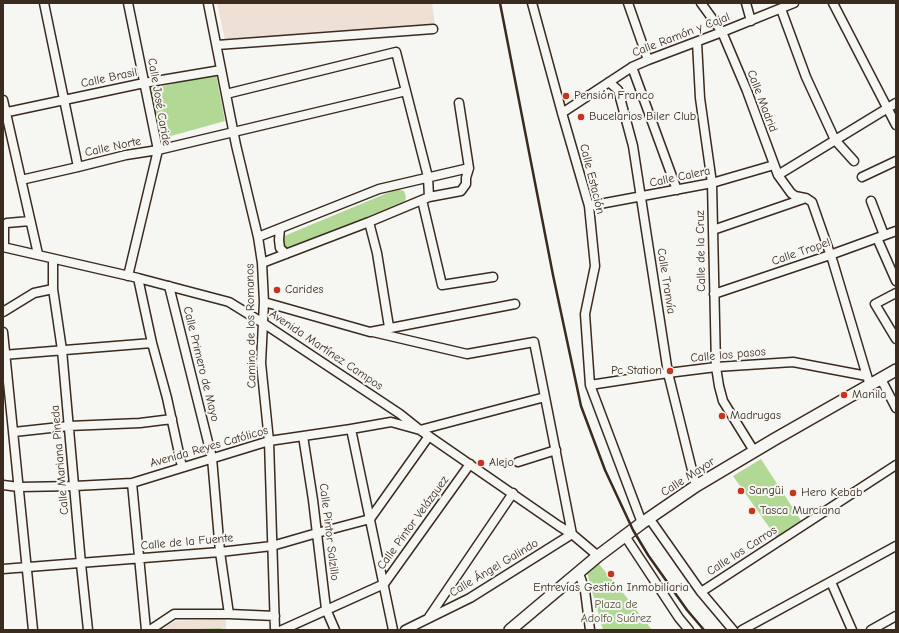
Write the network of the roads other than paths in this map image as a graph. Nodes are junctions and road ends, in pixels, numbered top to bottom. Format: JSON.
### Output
{"nodes":[{"id":1,"x":44,"y":3,"type":"edge"},
{"id":2,"x":128,"y":3,"type":"edge"},
{"id":3,"x":208,"y":3,"type":"edge"},
{"id":4,"x":532,"y":3,"type":"edge"},
{"id":5,"x":628,"y":3,"type":"edge"},
{"id":6,"x":701,"y":3,"type":"edge"},
{"id":7,"x":746,"y":3,"type":"edge"},
{"id":8,"x":794,"y":3,"type":"edge"},
{"id":9,"x":833,"y":3,"type":"edge"},
{"id":10,"x":781,"y":8,"type":"junction"},
{"id":11,"x":751,"y":21,"type":"junction"},
{"id":12,"x":433,"y":29,"type":"dead end"},
{"id":13,"x":722,"y":32,"type":"junction"},
{"id":14,"x":697,"y":42,"type":"junction"},
{"id":15,"x":216,"y":45,"type":"junction"},
{"id":16,"x":648,"y":60,"type":"junction"},
{"id":17,"x":632,"y":67,"type":"junction"},
{"id":18,"x":221,"y":70,"type":"junction"},
{"id":19,"x":610,"y":82,"type":"junction"},
{"id":20,"x":144,"y":83,"type":"junction"},
{"id":21,"x":406,"y":91,"type":"junction"},
{"id":22,"x":226,"y":94,"type":"junction"},
{"id":23,"x":3,"y":100,"type":"edge"},
{"id":24,"x":64,"y":100,"type":"junction"},
{"id":25,"x":896,"y":102,"type":"edge"},
{"id":26,"x":459,"y":103,"type":"dead end"},
{"id":27,"x":887,"y":109,"type":"junction"},
{"id":28,"x":4,"y":113,"type":"edge"},
{"id":29,"x":562,"y":113,"type":"junction"},
{"id":30,"x":896,"y":125,"type":"edge"},
{"id":31,"x":234,"y":132,"type":"junction"},
{"id":32,"x":835,"y":140,"type":"junction"},
{"id":33,"x":158,"y":150,"type":"junction"},
{"id":34,"x":854,"y":160,"type":"dead end"},
{"id":35,"x":896,"y":161,"type":"edge"},
{"id":36,"x":774,"y":165,"type":"junction"},
{"id":37,"x":78,"y":167,"type":"junction"},
{"id":38,"x":469,"y":168,"type":"junction"},
{"id":39,"x":778,"y":175,"type":"junction"},
{"id":40,"x":428,"y":177,"type":"junction"},
{"id":41,"x":862,"y":177,"type":"dead end"},
{"id":42,"x":21,"y":180,"type":"junction"},
{"id":43,"x":712,"y":183,"type":"junction"},
{"id":44,"x":676,"y":190,"type":"junction"},
{"id":45,"x":641,"y":197,"type":"junction"},
{"id":46,"x":806,"y":198,"type":"junction"},
{"id":47,"x":426,"y":199,"type":"junction"},
{"id":48,"x":871,"y":201,"type":"dead end"},
{"id":49,"x":589,"y":206,"type":"junction"},
{"id":50,"x":30,"y":221,"type":"junction"},
{"id":51,"x":369,"y":222,"type":"junction"},
{"id":52,"x":280,"y":229,"type":"junction"},
{"id":53,"x":713,"y":230,"type":"junction"},
{"id":54,"x":896,"y":230,"type":"edge"},
{"id":55,"x":258,"y":237,"type":"junction"},
{"id":56,"x":880,"y":237,"type":"junction"},
{"id":57,"x":4,"y":247,"type":"edge"},
{"id":58,"x":38,"y":254,"type":"junction"},
{"id":59,"x":286,"y":254,"type":"junction"},
{"id":60,"x":830,"y":255,"type":"junction"},
{"id":61,"x":52,"y":258,"type":"junction"},
{"id":62,"x":262,"y":263,"type":"junction"},
{"id":63,"x":128,"y":276,"type":"junction"},
{"id":64,"x":493,"y":277,"type":"dead end"},
{"id":65,"x":138,"y":278,"type":"junction"},
{"id":66,"x":896,"y":281,"type":"edge"},
{"id":67,"x":169,"y":286,"type":"junction"},
{"id":68,"x":53,"y":289,"type":"junction"},
{"id":69,"x":896,"y":292,"type":"edge"},
{"id":70,"x":714,"y":294,"type":"junction"},
{"id":71,"x":264,"y":302,"type":"junction"},
{"id":72,"x":515,"y":304,"type":"dead end"},
{"id":73,"x":3,"y":312,"type":"edge"},
{"id":74,"x":263,"y":323,"type":"junction"},
{"id":75,"x":389,"y":327,"type":"junction"},
{"id":76,"x":3,"y":332,"type":"edge"},
{"id":77,"x":370,"y":332,"type":"junction"},
{"id":78,"x":896,"y":339,"type":"edge"},
{"id":79,"x":152,"y":343,"type":"junction"},
{"id":80,"x":62,"y":350,"type":"junction"},
{"id":81,"x":4,"y":355,"type":"edge"},
{"id":82,"x":716,"y":367,"type":"junction"},
{"id":83,"x":896,"y":370,"type":"edge"},
{"id":84,"x":668,"y":373,"type":"junction"},
{"id":85,"x":881,"y":379,"type":"junction"},
{"id":86,"x":868,"y":381,"type":"junction"},
{"id":87,"x":590,"y":385,"type":"junction"},
{"id":88,"x":545,"y":397,"type":"junction"},
{"id":89,"x":896,"y":408,"type":"edge"},
{"id":90,"x":172,"y":419,"type":"junction"},
{"id":91,"x":70,"y":426,"type":"junction"},
{"id":92,"x":351,"y":429,"type":"junction"},
{"id":93,"x":420,"y":430,"type":"junction"},
{"id":94,"x":14,"y":432,"type":"junction"},
{"id":95,"x":303,"y":436,"type":"junction"},
{"id":96,"x":429,"y":436,"type":"junction"},
{"id":97,"x":269,"y":441,"type":"junction"},
{"id":98,"x":556,"y":450,"type":"junction"},
{"id":99,"x":754,"y":451,"type":"junction"},
{"id":100,"x":212,"y":458,"type":"junction"},
{"id":101,"x":518,"y":462,"type":"dead end"},
{"id":102,"x":470,"y":464,"type":"junction"},
{"id":103,"x":896,"y":465,"type":"edge"},
{"id":104,"x":182,"y":467,"type":"junction"},
{"id":105,"x":132,"y":483,"type":"junction"},
{"id":106,"x":3,"y":485,"type":"edge"},
{"id":107,"x":75,"y":486,"type":"junction"},
{"id":108,"x":696,"y":486,"type":"junction"},
{"id":109,"x":19,"y":487,"type":"junction"},
{"id":110,"x":512,"y":493,"type":"junction"},
{"id":111,"x":370,"y":519,"type":"junction"},
{"id":112,"x":645,"y":520,"type":"junction"},
{"id":113,"x":317,"y":533,"type":"junction"},
{"id":114,"x":572,"y":534,"type":"junction"},
{"id":115,"x":625,"y":536,"type":"junction"},
{"id":116,"x":272,"y":546,"type":"junction"},
{"id":117,"x":896,"y":546,"type":"edge"},
{"id":118,"x":220,"y":552,"type":"junction"},
{"id":119,"x":598,"y":556,"type":"junction"},
{"id":120,"x":138,"y":559,"type":"junction"},
{"id":121,"x":81,"y":564,"type":"junction"},
{"id":122,"x":26,"y":567,"type":"junction"},
{"id":123,"x":3,"y":569,"type":"edge"},
{"id":124,"x":579,"y":572,"type":"junction"},
{"id":125,"x":831,"y":582,"type":"junction"},
{"id":126,"x":384,"y":584,"type":"junction"},
{"id":127,"x":701,"y":592,"type":"junction"},
{"id":128,"x":326,"y":609,"type":"junction"},
{"id":129,"x":228,"y":614,"type":"junction"},
{"id":130,"x":275,"y":616,"type":"junction"},
{"id":131,"x":896,"y":616,"type":"edge"},
{"id":132,"x":429,"y":618,"type":"junction"},
{"id":133,"x":33,"y":630,"type":"edge"},
{"id":134,"x":88,"y":630,"type":"edge"},
{"id":135,"x":146,"y":630,"type":"edge"},
{"id":136,"x":150,"y":630,"type":"edge"},
{"id":137,"x":276,"y":630,"type":"edge"},
{"id":138,"x":282,"y":630,"type":"edge"},
{"id":139,"x":335,"y":630,"type":"edge"},
{"id":140,"x":393,"y":630,"type":"edge"},
{"id":141,"x":405,"y":630,"type":"edge"},
{"id":142,"x":510,"y":630,"type":"edge"},
{"id":143,"x":590,"y":630,"type":"edge"},
{"id":144,"x":689,"y":630,"type":"edge"},
{"id":145,"x":732,"y":630,"type":"edge"},
{"id":146,"x":742,"y":630,"type":"edge"},
{"id":147,"x":852,"y":630,"type":"edge"},
{"id":148,"x":871,"y":630,"type":"edge"}],
"edges":[{"from":1,"to":24,"type":"street"},
{"from":2,"to":20,"type":"street","name":"Calle José Caride"},
{"from":3,"to":15,"type":"street","name":"Camino de los Romanos"},
{"from":4,"to":29,"type":"street","name":"Calle Estación"},
{"from":5,"to":16,"type":"street"},
{"from":6,"to":13,"type":"street","name":"Calle Madrid"},
{"from":7,"to":11,"type":"street"},
{"from":8,"to":10,"type":"street","name":"Calle Ramón y Cajal"},
{"from":9,"to":27,"type":"street"},
{"from":10,"to":11,"type":"street","name":"Calle Ramón y Cajal"},
{"from":10,"to":32,"type":"street"},
{"from":11,"to":13,"type":"street","name":"Calle Ramón y Cajal"},
{"from":12,"to":15,"type":"street"},
{"from":13,"to":14,"type":"street","name":"Calle Ramón y Cajal"},
{"from":13,"to":36,"type":"street","name":"Calle Madrid"},
{"from":14,"to":16,"type":"street","name":"Calle Ramón y Cajal"},
{"from":14,"to":43,"type":"street","name":"Calle de la Cruz"},
{"from":15,"to":18,"type":"street","name":"Camino de los Romanos"},
{"from":16,"to":17,"type":"street","name":"Calle Ramón y Cajal"},
{"from":17,"to":19,"type":"street","name":"Calle Ramón y Cajal"},
{"from":17,"to":44,"type":"street"},
{"from":18,"to":20,"type":"street","name":"Calle Brasil"},
{"from":18,"to":22,"type":"street","name":"Camino de los Romanos"},
{"from":19,"to":29,"type":"street","name":"Calle Ramón y Cajal"},
{"from":19,"to":45,"type":"street","name":"Calle Tranvía"},
{"from":20,"to":24,"type":"street","name":"Calle Brasil"},
{"from":20,"to":33,"type":"street","name":"Calle José Caride"},
{"from":21,"to":22,"type":"street"},
{"from":21,"to":31,"type":"street","name":"Calle Norte"},
{"from":21,"to":40,"type":"street"},
{"from":22,"to":31,"type":"street","name":"Camino de los Romanos"},
{"from":23,"to":28,"type":"street"},
{"from":24,"to":28,"type":"street","name":"Calle Brasil"},
{"from":24,"to":37,"type":"street"},
{"from":25,"to":27,"type":"street"},
{"from":26,"to":38,"type":"street"},
{"from":27,"to":30,"type":"street"},
{"from":27,"to":32,"type":"street"},
{"from":28,"to":42,"type":"street"},
{"from":29,"to":49,"type":"street","name":"Calle Estación"},
{"from":31,"to":33,"type":"street","name":"Calle Norte"},
{"from":31,"to":55,"type":"street","name":"Camino de los Romanos"},
{"from":32,"to":34,"type":"street"},
{"from":32,"to":39,"type":"street"},
{"from":33,"to":37,"type":"street","name":"Calle Norte"},
{"from":33,"to":63,"type":"street","name":"Calle José Caride"},
{"from":35,"to":41,"type":"street"},
{"from":36,"to":39,"type":"street","name":"Calle Madrid"},
{"from":36,"to":43,"type":"street","name":"Calle Calera"},
{"from":37,"to":42,"type":"street","name":"Calle Norte"},
{"from":38,"to":40,"type":"street"},
{"from":38,"to":47,"type":"street"},
{"from":39,"to":46,"type":"street","name":"Calle Madrid"},
{"from":40,"to":47,"type":"street"},
{"from":40,"to":52,"type":"street"},
{"from":42,"to":50,"type":"street"},
{"from":43,"to":44,"type":"street","name":"Calle Calera"},
{"from":43,"to":53,"type":"street","name":"Calle de la Cruz"},
{"from":44,"to":45,"type":"street","name":"Calle Calera"},
{"from":45,"to":49,"type":"street","name":"Calle Calera"},
{"from":45,"to":84,"type":"street","name":"Calle Tranvía"},
{"from":46,"to":53,"type":"street"},
{"from":46,"to":60,"type":"street"},
{"from":47,"to":51,"type":"street"},
{"from":47,"to":64,"type":"street"},
{"from":48,"to":56,"type":"street"},
{"from":49,"to":87,"type":"street","name":"Calle Estación"},
{"from":50,"to":57,"type":"street"},
{"from":50,"to":58,"type":"street"},
{"from":51,"to":59,"type":"street"},
{"from":51,"to":75,"type":"street"},
{"from":52,"to":55,"type":"street"},
{"from":52,"to":59,"type":"street"},
{"from":53,"to":70,"type":"street","name":"Calle de la Cruz"},
{"from":54,"to":56,"type":"street","name":"Calle Tropel"},
{"from":55,"to":62,"type":"street","name":"Camino de los Romanos"},
{"from":56,"to":60,"type":"street","name":"Calle Tropel"},
{"from":56,"to":66,"type":"street"},
{"from":57,"to":58,"type":"street","name":"Avenida Martínez Campos"},
{"from":58,"to":61,"type":"street","name":"Avenida Martínez Campos"},
{"from":59,"to":62,"type":"street"},
{"from":60,"to":70,"type":"street","name":"Calle Tropel"},
{"from":60,"to":86,"type":"street"},
{"from":61,"to":63,"type":"street","name":"Avenida Martínez Campos"},
{"from":61,"to":68,"type":"street","name":"Calle Mariana Pineda"},
{"from":62,"to":71,"type":"street","name":"Camino de los Romanos"},
{"from":63,"to":65,"type":"street","name":"Avenida Martínez Campos"},
{"from":65,"to":67,"type":"street","name":"Avenida Martínez Campos"},
{"from":65,"to":79,"type":"street"},
{"from":67,"to":74,"type":"street","name":"Avenida Martínez Campos"},
{"from":67,"to":100,"type":"street","name":"Calle Primero de Mayo"},
{"from":68,"to":73,"type":"street"},
{"from":68,"to":80,"type":"street","name":"Calle Mariana Pineda"},
{"from":69,"to":78,"type":"street"},
{"from":70,"to":82,"type":"street","name":"Calle de la Cruz"},
{"from":71,"to":74,"type":"street","name":"Camino de los Romanos"},
{"from":71,"to":77,"type":"street"},
{"from":72,"to":75,"type":"street"},
{"from":74,"to":93,"type":"street","name":"Avenida Martínez Campos"},
{"from":74,"to":97,"type":"street","name":"Camino de los Romanos"},
{"from":75,"to":77,"type":"street"},
{"from":76,"to":81,"type":"street"},
{"from":77,"to":88,"type":"street"},
{"from":79,"to":80,"type":"street"},
{"from":79,"to":90,"type":"street"},
{"from":80,"to":81,"type":"street"},
{"from":80,"to":91,"type":"street","name":"Calle Mariana Pineda"},
{"from":81,"to":94,"type":"street"},
{"from":82,"to":84,"type":"street","name":"Calle los pasos"},
{"from":82,"to":86,"type":"street","name":"Calle los pasos"},
{"from":82,"to":99,"type":"street","name":"Calle de la Cruz"},
{"from":83,"to":85,"type":"main road","name":"Calle Mayor"},
{"from":84,"to":87,"type":"street","name":"Calle los pasos"},
{"from":84,"to":108,"type":"street","name":"Calle Tranvía"},
{"from":85,"to":86,"type":"main road","name":"Calle Mayor"},
{"from":85,"to":89,"type":"street"},
{"from":86,"to":99,"type":"main road","name":"Calle Mayor"},
{"from":87,"to":112,"type":"street","name":"Calle Estación"},
{"from":88,"to":93,"type":"street"},
{"from":88,"to":98,"type":"street"},
{"from":90,"to":91,"type":"street"},
{"from":90,"to":104,"type":"street"},
{"from":91,"to":94,"type":"street"},
{"from":91,"to":107,"type":"street","name":"Calle Mariana Pineda"},
{"from":92,"to":93,"type":"street","name":"Avenida Reyes Católicos"},
{"from":92,"to":95,"type":"street","name":"Avenida Reyes Católicos"},
{"from":92,"to":111,"type":"street"},
{"from":93,"to":96,"type":"street","name":"Avenida Martínez Campos"},
{"from":94,"to":109,"type":"street"},
{"from":95,"to":97,"type":"street","name":"Avenida Reyes Católicos"},
{"from":95,"to":113,"type":"street","name":"Calle Pintor Salzillo"},
{"from":96,"to":102,"type":"street","name":"Avenida Martínez Campos"},
{"from":96,"to":111,"type":"street"},
{"from":97,"to":100,"type":"street","name":"Avenida Reyes Católicos"},
{"from":97,"to":116,"type":"street","name":"Camino de los Romanos"},
{"from":98,"to":101,"type":"street"},
{"from":98,"to":114,"type":"street"},
{"from":99,"to":108,"type":"main road","name":"Calle Mayor"},
{"from":100,"to":104,"type":"street","name":"Avenida Reyes Católicos"},
{"from":100,"to":118,"type":"street","name":"Calle Primero de Mayo"},
{"from":102,"to":110,"type":"street","name":"Avenida Martínez Campos"},
{"from":102,"to":126,"type":"street","name":"Calle Pintor Velázquez"},
{"from":103,"to":127,"type":"street","name":"Calle los Carros"},
{"from":104,"to":105,"type":"street","name":"Avenida Reyes Católicos"},
{"from":105,"to":107,"type":"street","name":"Avenida Reyes Católicos"},
{"from":105,"to":120,"type":"street"},
{"from":106,"to":109,"type":"street","name":"Avenida Reyes Católicos"},
{"from":107,"to":109,"type":"street","name":"Avenida Reyes Católicos"},
{"from":107,"to":121,"type":"street","name":"Calle Mariana Pineda"},
{"from":108,"to":112,"type":"main road","name":"Calle Mayor"},
{"from":109,"to":122,"type":"street"},
{"from":110,"to":114,"type":"street","name":"Avenida Martínez Campos"},
{"from":110,"to":132,"type":"street"},
{"from":111,"to":113,"type":"street","name":"Calle de la Fuente"},
{"from":111,"to":126,"type":"street"},
{"from":112,"to":115,"type":"main road","name":"Calle Mayor"},
{"from":112,"to":127,"type":"street","name":"Calle Estación"},
{"from":113,"to":116,"type":"street","name":"Calle de la Fuente"},
{"from":113,"to":128,"type":"street","name":"Calle Pintor Salzillo"},
{"from":114,"to":119,"type":"street","name":"Avenida Martínez Campos"},
{"from":114,"to":132,"type":"street","name":"Calle Ángel Galindo"},
{"from":115,"to":119,"type":"main road","name":"Calle Mayor"},
{"from":115,"to":144,"type":"street"},
{"from":116,"to":118,"type":"street","name":"Calle de la Fuente"},
{"from":116,"to":130,"type":"street","name":"Camino de los Romanos"},
{"from":117,"to":125,"type":"street"},
{"from":118,"to":120,"type":"street","name":"Calle de la Fuente"},
{"from":118,"to":129,"type":"street","name":"Calle Primero de Mayo"},
{"from":119,"to":124,"type":"main road","name":"Calle Mayor"},
{"from":120,"to":121,"type":"street","name":"Calle de la Fuente"},
{"from":120,"to":135,"type":"street"},
{"from":121,"to":122,"type":"street","name":"Calle de la Fuente"},
{"from":121,"to":134,"type":"street","name":"Calle Mariana Pineda"},
{"from":122,"to":123,"type":"street","name":"Calle de la Fuente"},
{"from":122,"to":133,"type":"street"},
{"from":124,"to":142,"type":"main road","name":"Calle Mayor"},
{"from":124,"to":143,"type":"street"},
{"from":125,"to":146,"type":"street"},
{"from":125,"to":147,"type":"street"},
{"from":126,"to":128,"type":"street","name":"Calle Pintor Velázquez"},
{"from":126,"to":140,"type":"street"},
{"from":127,"to":145,"type":"street","name":"Calle Estación"},
{"from":128,"to":138,"type":"street","name":"Calle Pintor Velázquez"},
{"from":128,"to":139,"type":"street","name":"Calle Pintor Salzillo"},
{"from":129,"to":130,"type":"street"},
{"from":129,"to":136,"type":"street"},
{"from":130,"to":137,"type":"street","name":"Camino de los Romanos"},
{"from":131,"to":148,"type":"street"},
{"from":132,"to":141,"type":"street","name":"Calle Ángel Galindo"}]}
